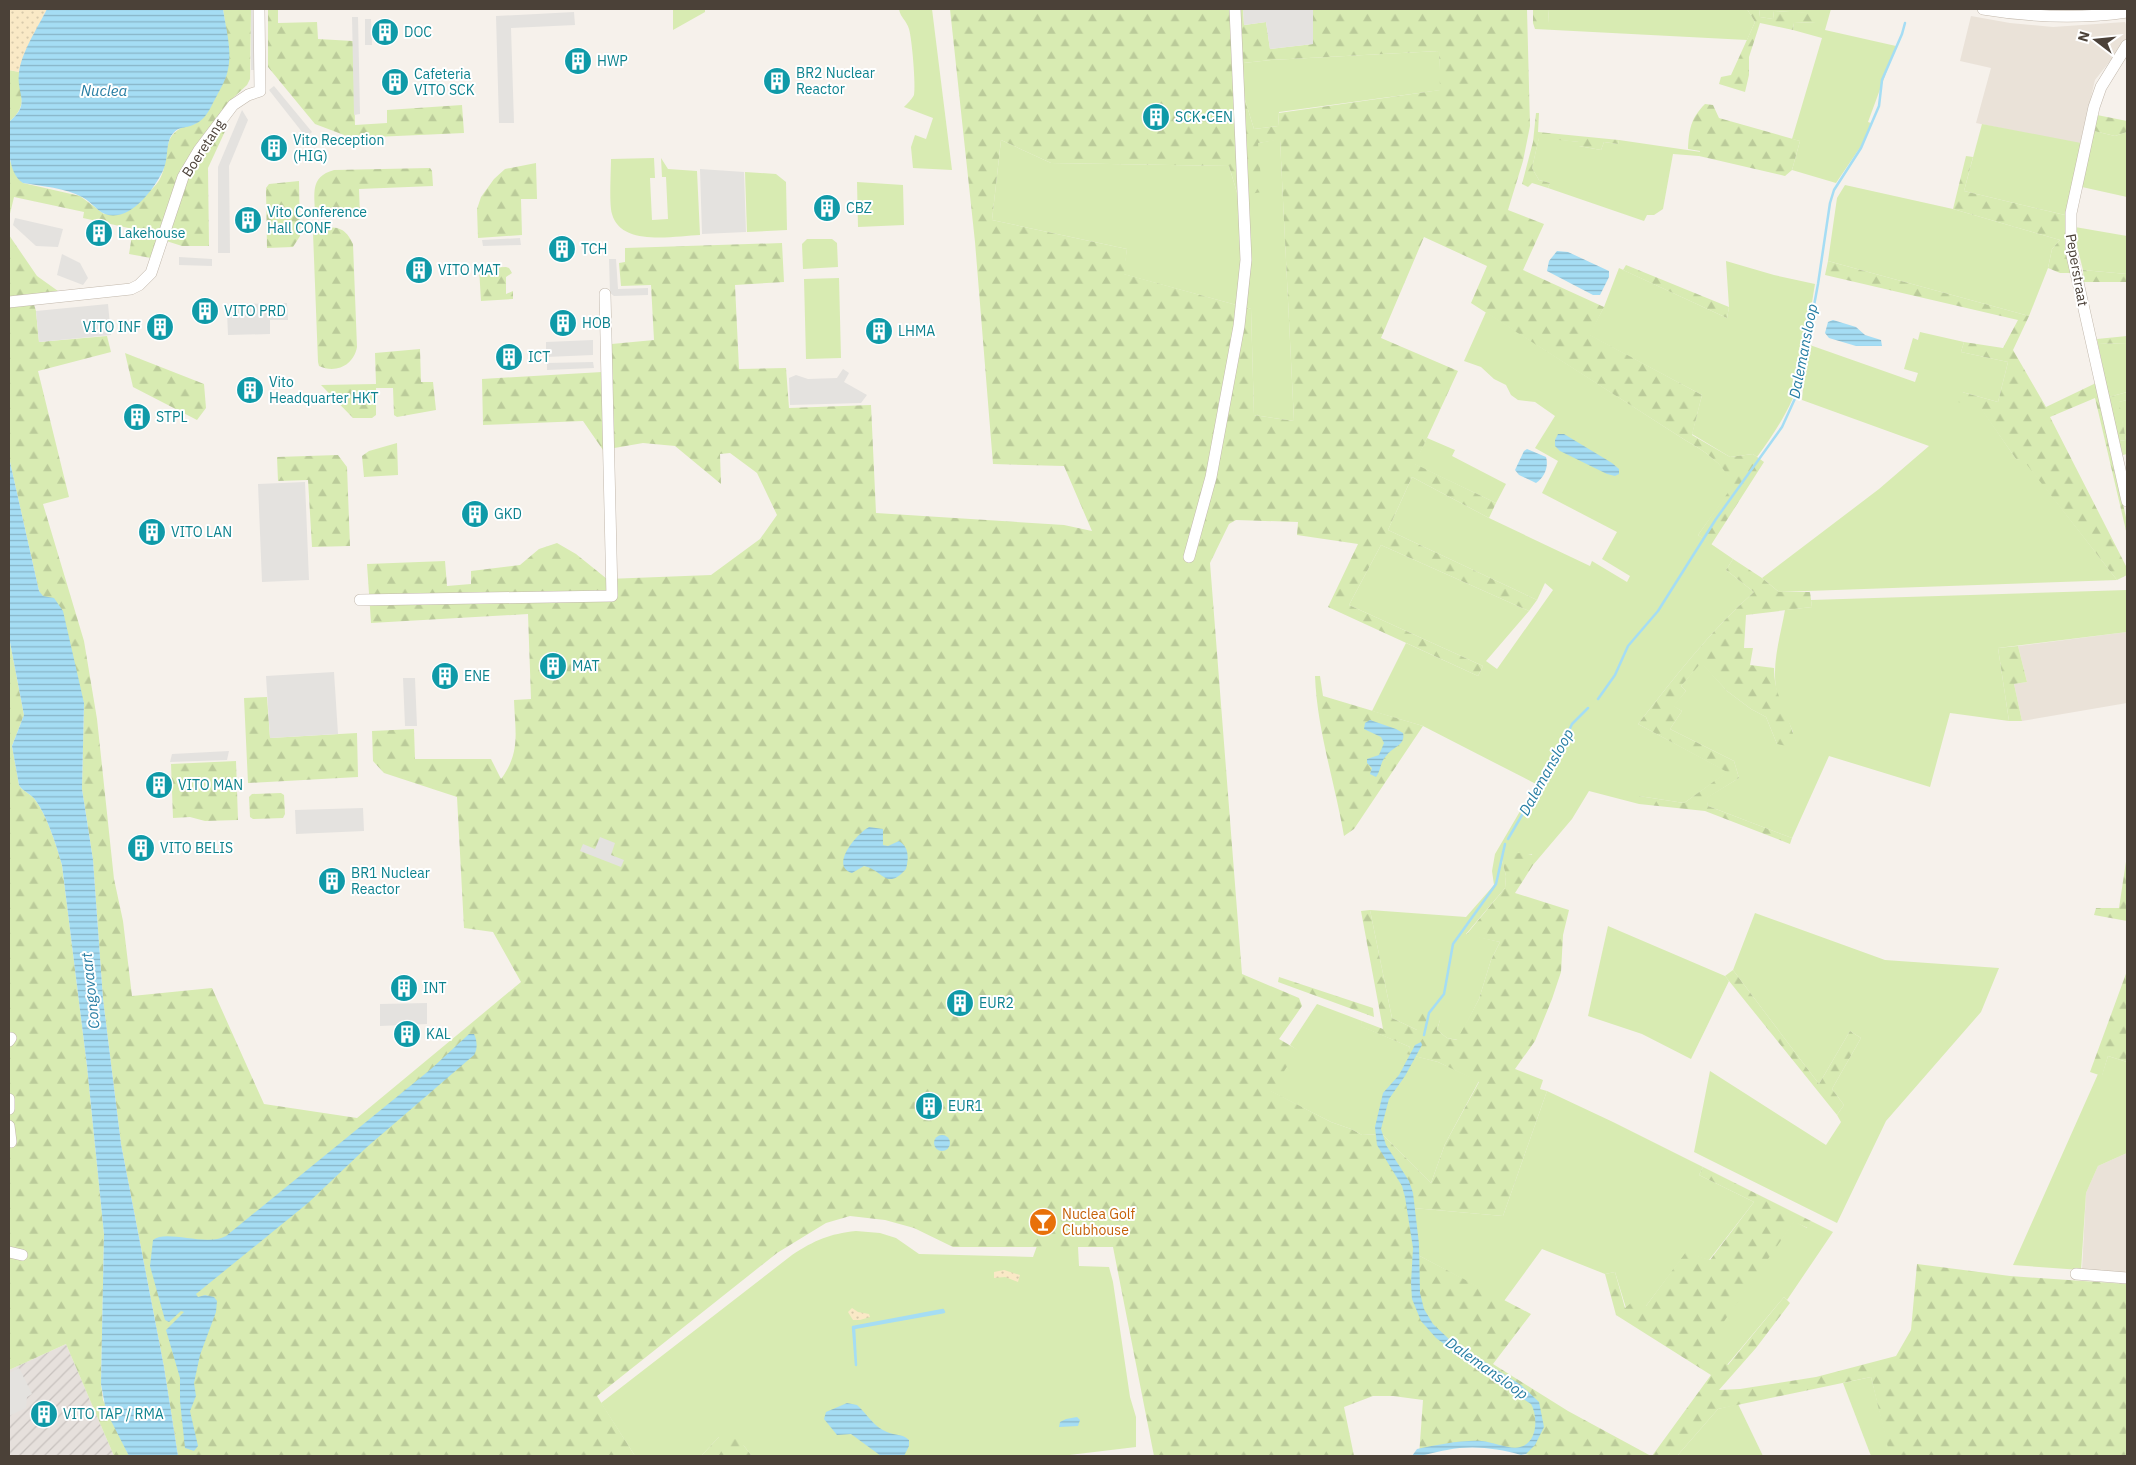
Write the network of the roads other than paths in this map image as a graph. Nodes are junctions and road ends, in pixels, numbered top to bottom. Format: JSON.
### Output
{"nodes":[{"id":1,"x":259,"y":9,"type":"edge"},
{"id":2,"x":1235,"y":9,"type":"edge"},
{"id":3,"x":1983,"y":9,"type":"edge"},
{"id":4,"x":2127,"y":12,"type":"edge"},
{"id":5,"x":2127,"y":45,"type":"edge"},
{"id":6,"x":605,"y":294,"type":"dead end"},
{"id":7,"x":9,"y":302,"type":"edge"},
{"id":8,"x":2127,"y":501,"type":"edge"},
{"id":9,"x":1189,"y":557,"type":"dead end"},
{"id":10,"x":360,"y":600,"type":"dead end"},
{"id":11,"x":9,"y":1099,"type":"edge"},
{"id":12,"x":9,"y":1110,"type":"edge"},
{"id":13,"x":9,"y":1126,"type":"edge"},
{"id":14,"x":11,"y":1142,"type":"dead end"},
{"id":15,"x":9,"y":1252,"type":"edge"},
{"id":16,"x":22,"y":1255,"type":"dead end"},
{"id":17,"x":2076,"y":1274,"type":"dead end"},
{"id":18,"x":2127,"y":1278,"type":"edge"}],
"edges":[{"from":1,"to":7,"type":"street","name":"Boeretang"},
{"from":2,"to":9,"type":"street"},
{"from":3,"to":4,"type":"street"},
{"from":5,"to":8,"type":"street","name":"Peperstraat"},
{"from":6,"to":10,"type":"street"},
{"from":11,"to":12,"type":"street"},
{"from":13,"to":14,"type":"street"},
{"from":15,"to":16,"type":"street"},
{"from":17,"to":18,"type":"street"}]}
